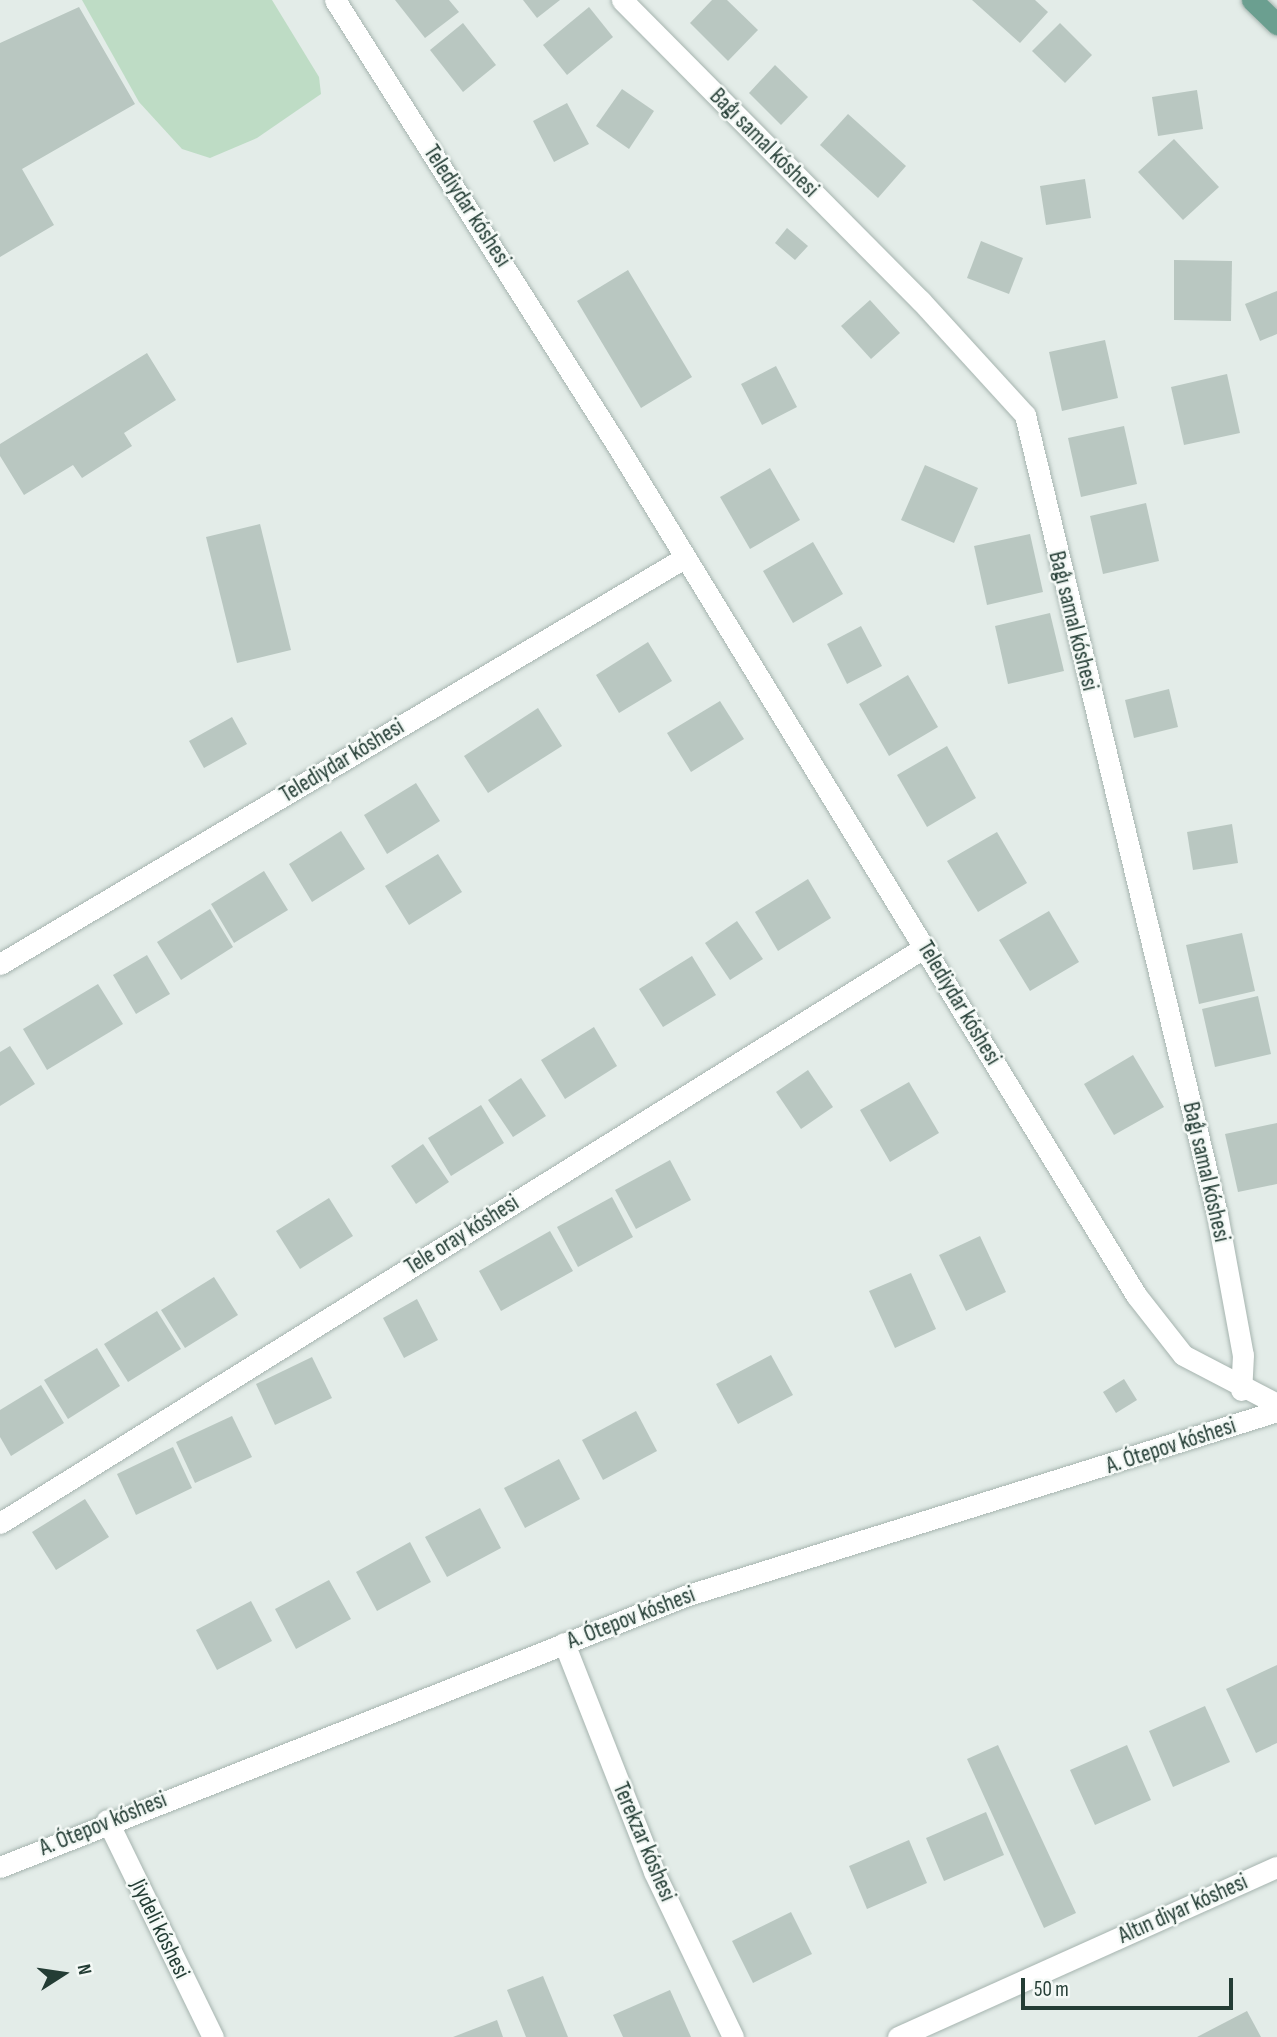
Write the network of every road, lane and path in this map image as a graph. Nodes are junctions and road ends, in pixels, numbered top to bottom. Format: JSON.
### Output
{"nodes":[{"id":1,"x":335,"y":0,"type":"edge"},
{"id":2,"x":622,"y":0,"type":"edge"},
{"id":3,"x":1252,"y":0,"type":"edge"},
{"id":4,"x":1277,"y":24,"type":"edge"},
{"id":5,"x":684,"y":558,"type":"junction"},
{"id":6,"x":925,"y":947,"type":"junction"},
{"id":7,"x":0,"y":964,"type":"edge"},
{"id":8,"x":1241,"y":1390,"type":"junction"},
{"id":9,"x":1277,"y":1404,"type":"edge"},
{"id":10,"x":1277,"y":1411,"type":"edge"},
{"id":11,"x":0,"y":1523,"type":"edge"},
{"id":12,"x":564,"y":1643,"type":"junction"},
{"id":13,"x":107,"y":1821,"type":"junction"},
{"id":14,"x":0,"y":1867,"type":"edge"},
{"id":15,"x":1277,"y":1867,"type":"edge"},
{"id":16,"x":213,"y":2037,"type":"edge"},
{"id":17,"x":733,"y":2037,"type":"edge"},
{"id":18,"x":898,"y":2037,"type":"edge"}],
"edges":[{"from":1,"to":5,"type":"street","name":"Telediydar kóshesi"},
{"from":2,"to":8,"type":"street","name":"Baǵı samal kóshesi"},
{"from":3,"to":4,"type":"main road"},
{"from":5,"to":6,"type":"street","name":"Telediydar kóshesi"},
{"from":5,"to":7,"type":"street","name":"Telediydar kóshesi"},
{"from":6,"to":8,"type":"street","name":"Telediydar kóshesi"},
{"from":6,"to":11,"type":"street","name":"Tele oray kóshesi"},
{"from":8,"to":9,"type":"street","name":"Telediydar kóshesi"},
{"from":10,"to":12,"type":"street","name":"A. Ótepov kóshesi"},
{"from":12,"to":13,"type":"street","name":"A. Ótepov kóshesi"},
{"from":12,"to":17,"type":"street","name":"Terekzar kóshesi"},
{"from":13,"to":14,"type":"street","name":"A. Ótepov kóshesi"},
{"from":13,"to":16,"type":"street","name":"Jiydeli kóshesi"},
{"from":15,"to":18,"type":"street","name":"Altın diyar kóshesi"}]}
